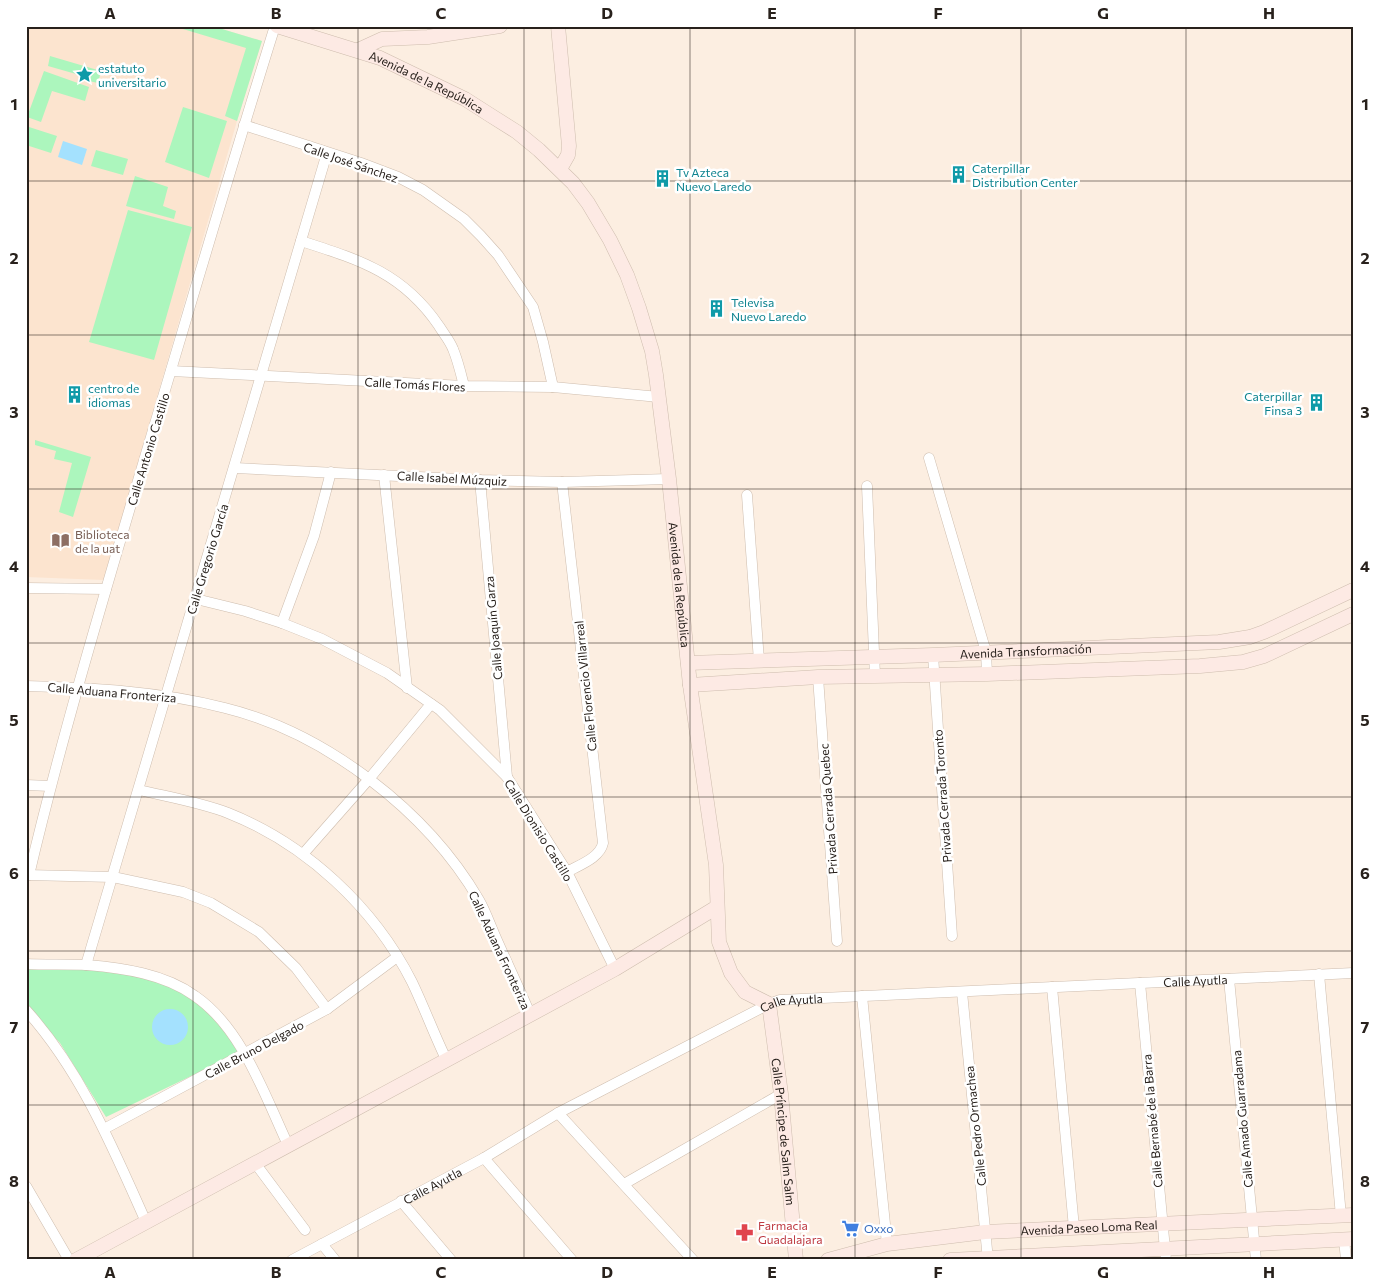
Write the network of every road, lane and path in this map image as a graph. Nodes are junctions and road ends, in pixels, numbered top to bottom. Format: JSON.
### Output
{"nodes":[{"id":1,"x":276,"y":26,"type":"edge"},
{"id":2,"x":500,"y":26,"type":"edge"},
{"id":3,"x":558,"y":26,"type":"edge"},
{"id":4,"x":358,"y":50,"type":"junction"},
{"id":5,"x":244,"y":125,"type":"junction"},
{"id":6,"x":327,"y":153,"type":"junction"},
{"id":7,"x":560,"y":169,"type":"junction"},
{"id":8,"x":301,"y":241,"type":"junction"},
{"id":9,"x":171,"y":371,"type":"junction"},
{"id":10,"x":262,"y":376,"type":"junction"},
{"id":11,"x":464,"y":386,"type":"junction"},
{"id":12,"x":553,"y":387,"type":"junction"},
{"id":13,"x":659,"y":397,"type":"junction"},
{"id":14,"x":929,"y":458,"type":"dead end"},
{"id":15,"x":234,"y":468,"type":"junction"},
{"id":16,"x":332,"y":472,"type":"junction"},
{"id":17,"x":384,"y":475,"type":"junction"},
{"id":18,"x":669,"y":479,"type":"junction"},
{"id":19,"x":480,"y":480,"type":"junction"},
{"id":20,"x":562,"y":482,"type":"junction"},
{"id":21,"x":867,"y":486,"type":"dead end"},
{"id":22,"x":747,"y":495,"type":"dead end"},
{"id":23,"x":26,"y":588,"type":"edge"},
{"id":24,"x":106,"y":590,"type":"junction"},
{"id":25,"x":1353,"y":590,"type":"edge"},
{"id":26,"x":196,"y":599,"type":"junction"},
{"id":27,"x":1303,"y":614,"type":"junction"},
{"id":28,"x":1353,"y":614,"type":"edge"},
{"id":29,"x":282,"y":622,"type":"junction"},
{"id":30,"x":1312,"y":633,"type":"junction"},
{"id":31,"x":1112,"y":647,"type":"junction"},
{"id":32,"x":1063,"y":649,"type":"junction"},
{"id":33,"x":1026,"y":650,"type":"junction"},
{"id":34,"x":986,"y":652,"type":"junction"},
{"id":35,"x":933,"y":655,"type":"junction"},
{"id":36,"x":874,"y":656,"type":"junction"},
{"id":37,"x":759,"y":661,"type":"junction"},
{"id":38,"x":688,"y":663,"type":"junction"},
{"id":39,"x":1113,"y":669,"type":"junction"},
{"id":40,"x":1065,"y":671,"type":"junction"},
{"id":41,"x":1031,"y":672,"type":"junction"},
{"id":42,"x":987,"y":674,"type":"junction"},
{"id":43,"x":934,"y":675,"type":"junction"},
{"id":44,"x":875,"y":676,"type":"junction"},
{"id":45,"x":818,"y":677,"type":"junction"},
{"id":46,"x":690,"y":685,"type":"junction"},
{"id":47,"x":26,"y":686,"type":"edge"},
{"id":48,"x":77,"y":688,"type":"junction"},
{"id":49,"x":407,"y":688,"type":"junction"},
{"id":50,"x":167,"y":695,"type":"junction"},
{"id":51,"x":431,"y":704,"type":"junction"},
{"id":52,"x":506,"y":777,"type":"junction"},
{"id":53,"x":370,"y":779,"type":"junction"},
{"id":54,"x":26,"y":785,"type":"edge"},
{"id":55,"x":50,"y":786,"type":"junction"},
{"id":56,"x":139,"y":790,"type":"junction"},
{"id":57,"x":303,"y":854,"type":"junction"},
{"id":58,"x":567,"y":872,"type":"junction"},
{"id":59,"x":28,"y":875,"type":"edge"},
{"id":60,"x":113,"y":877,"type":"junction"},
{"id":61,"x":717,"y":907,"type":"junction"},
{"id":62,"x":952,"y":936,"type":"dead end"},
{"id":63,"x":837,"y":941,"type":"dead end"},
{"id":64,"x":397,"y":957,"type":"junction"},
{"id":65,"x":26,"y":964,"type":"edge"},
{"id":66,"x":86,"y":965,"type":"junction"},
{"id":67,"x":615,"y":969,"type":"junction"},
{"id":68,"x":1353,"y":972,"type":"edge"},
{"id":69,"x":1319,"y":974,"type":"junction"},
{"id":70,"x":1229,"y":979,"type":"junction"},
{"id":71,"x":1140,"y":983,"type":"junction"},
{"id":72,"x":1052,"y":987,"type":"junction"},
{"id":73,"x":962,"y":992,"type":"junction"},
{"id":74,"x":862,"y":996,"type":"junction"},
{"id":75,"x":769,"y":1004,"type":"junction"},
{"id":76,"x":327,"y":1009,"type":"junction"},
{"id":77,"x":26,"y":1010,"type":"edge"},
{"id":78,"x":530,"y":1014,"type":"junction"},
{"id":79,"x":245,"y":1054,"type":"junction"},
{"id":80,"x":446,"y":1059,"type":"junction"},
{"id":81,"x":782,"y":1094,"type":"junction"},
{"id":82,"x":558,"y":1113,"type":"junction"},
{"id":83,"x":104,"y":1129,"type":"junction"},
{"id":84,"x":288,"y":1146,"type":"junction"},
{"id":85,"x":484,"y":1158,"type":"junction"},
{"id":86,"x":255,"y":1163,"type":"junction"},
{"id":87,"x":624,"y":1184,"type":"junction"},
{"id":88,"x":26,"y":1186,"type":"edge"},
{"id":89,"x":401,"y":1201,"type":"junction"},
{"id":90,"x":1347,"y":1216,"type":"edge"},
{"id":91,"x":1252,"y":1220,"type":"junction"},
{"id":92,"x":146,"y":1222,"type":"junction"},
{"id":93,"x":1162,"y":1224,"type":"junction"},
{"id":94,"x":1074,"y":1228,"type":"junction"},
{"id":95,"x":305,"y":1230,"type":"dead end"},
{"id":96,"x":985,"y":1232,"type":"junction"},
{"id":97,"x":1349,"y":1239,"type":"edge"},
{"id":98,"x":322,"y":1244,"type":"junction"},
{"id":99,"x":887,"y":1244,"type":"junction"},
{"id":100,"x":1254,"y":1244,"type":"junction"},
{"id":101,"x":1165,"y":1254,"type":"edge"},
{"id":102,"x":1077,"y":1256,"type":"edge"},
{"id":103,"x":988,"y":1259,"type":"edge"},
{"id":104,"x":69,"y":1260,"type":"edge"},
{"id":105,"x":76,"y":1260,"type":"edge"},
{"id":106,"x":292,"y":1260,"type":"edge"},
{"id":107,"x":335,"y":1260,"type":"edge"},
{"id":108,"x":451,"y":1260,"type":"edge"},
{"id":109,"x":572,"y":1260,"type":"edge"},
{"id":110,"x":693,"y":1260,"type":"edge"},
{"id":111,"x":796,"y":1260,"type":"edge"},
{"id":112,"x":828,"y":1260,"type":"edge"},
{"id":113,"x":950,"y":1260,"type":"edge"},
{"id":114,"x":1256,"y":1260,"type":"edge"},
{"id":115,"x":1346,"y":1260,"type":"edge"}],
"edges":[{"from":1,"to":4,"type":"street","name":"Avenida de la República"},
{"from":1,"to":5,"type":"street","name":"Calle Antonio Castillo"},
{"from":2,"to":4,"type":"street"},
{"from":3,"to":7,"type":"street"},
{"from":4,"to":7,"type":"street","name":"Avenida de la República"},
{"from":5,"to":6,"type":"street","name":"Calle José Sánchez"},
{"from":5,"to":9,"type":"street","name":"Calle Antonio Castillo"},
{"from":6,"to":8,"type":"street","name":"Calle Gregorio García"},
{"from":6,"to":12,"type":"street","name":"Calle José Sánchez"},
{"from":7,"to":13,"type":"street","name":"Avenida de la República"},
{"from":8,"to":10,"type":"street","name":"Calle Gregorio García"},
{"from":8,"to":11,"type":"street"},
{"from":9,"to":10,"type":"street","name":"Calle Tomás Flores"},
{"from":9,"to":24,"type":"street","name":"Calle Antonio Castillo"},
{"from":10,"to":11,"type":"street","name":"Calle Tomás Flores"},
{"from":10,"to":15,"type":"street","name":"Calle Gregorio García"},
{"from":11,"to":12,"type":"street","name":"Calle Tomás Flores"},
{"from":12,"to":13,"type":"street","name":"Calle Tomás Flores"},
{"from":13,"to":18,"type":"street","name":"Avenida de la República"},
{"from":14,"to":34,"type":"street"},
{"from":15,"to":16,"type":"street","name":"Calle Isabel Múzquiz"},
{"from":15,"to":26,"type":"street","name":"Calle Gregorio García"},
{"from":16,"to":17,"type":"street","name":"Calle Isabel Múzquiz"},
{"from":16,"to":29,"type":"street"},
{"from":17,"to":19,"type":"street","name":"Calle Isabel Múzquiz"},
{"from":17,"to":49,"type":"street"},
{"from":18,"to":20,"type":"street","name":"Calle Isabel Múzquiz"},
{"from":18,"to":38,"type":"street","name":"Avenida de la República"},
{"from":19,"to":20,"type":"street","name":"Calle Isabel Múzquiz"},
{"from":19,"to":52,"type":"street","name":"Calle Joaquín Garza"},
{"from":20,"to":58,"type":"street","name":"Calle Florencio Villarreal"},
{"from":21,"to":36,"type":"street"},
{"from":22,"to":37,"type":"street"},
{"from":23,"to":24,"type":"street"},
{"from":24,"to":48,"type":"street","name":"Calle Antonio Castillo"},
{"from":25,"to":27,"type":"street","name":"Avenida Transformación"},
{"from":26,"to":29,"type":"street","name":"Calle Dionisio Castillo"},
{"from":26,"to":50,"type":"street","name":"Calle Gregorio García"},
{"from":27,"to":30,"type":"street"},
{"from":27,"to":31,"type":"street","name":"Avenida Transformación"},
{"from":28,"to":30,"type":"street","name":"Avenida Transformación"},
{"from":29,"to":49,"type":"street","name":"Calle Dionisio Castillo"},
{"from":30,"to":39,"type":"street","name":"Avenida Transformación"},
{"from":31,"to":32,"type":"street","name":"Avenida Transformación"},
{"from":31,"to":39,"type":"street"},
{"from":32,"to":33,"type":"street","name":"Avenida Transformación"},
{"from":32,"to":40,"type":"street"},
{"from":33,"to":34,"type":"street","name":"Avenida Transformación"},
{"from":33,"to":41,"type":"street"},
{"from":34,"to":35,"type":"street","name":"Avenida Transformación"},
{"from":34,"to":42,"type":"street"},
{"from":35,"to":36,"type":"street","name":"Avenida Transformación"},
{"from":35,"to":43,"type":"street","name":"Privada Cerrada Toronto"},
{"from":36,"to":37,"type":"street","name":"Avenida Transformación"},
{"from":36,"to":44,"type":"street"},
{"from":37,"to":38,"type":"street","name":"Avenida Transformación"},
{"from":38,"to":46,"type":"street","name":"Avenida de la República"},
{"from":39,"to":40,"type":"street","name":"Avenida Transformación"},
{"from":40,"to":41,"type":"street","name":"Avenida Transformación"},
{"from":41,"to":42,"type":"street","name":"Avenida Transformación"},
{"from":42,"to":43,"type":"street","name":"Avenida Transformación"},
{"from":43,"to":44,"type":"street","name":"Avenida Transformación"},
{"from":43,"to":62,"type":"street","name":"Privada Cerrada Toronto"},
{"from":44,"to":45,"type":"street","name":"Avenida Transformación"},
{"from":45,"to":46,"type":"street","name":"Avenida Transformación"},
{"from":45,"to":63,"type":"street","name":"Privada Cerrada Quebec"},
{"from":46,"to":61,"type":"street","name":"Avenida de la República"},
{"from":47,"to":48,"type":"street","name":"Calle Aduana Fronteriza"},
{"from":48,"to":50,"type":"street","name":"Calle Aduana Fronteriza"},
{"from":48,"to":55,"type":"street","name":"Calle Antonio Castillo"},
{"from":49,"to":51,"type":"street","name":"Calle Dionisio Castillo"},
{"from":50,"to":53,"type":"street","name":"Calle Aduana Fronteriza"},
{"from":50,"to":56,"type":"street","name":"Calle Gregorio García"},
{"from":51,"to":52,"type":"street","name":"Calle Dionisio Castillo"},
{"from":51,"to":53,"type":"street"},
{"from":52,"to":58,"type":"street","name":"Calle Dionisio Castillo"},
{"from":53,"to":57,"type":"street"},
{"from":53,"to":78,"type":"street","name":"Calle Aduana Fronteriza"},
{"from":54,"to":55,"type":"street"},
{"from":55,"to":59,"type":"street","name":"Calle Antonio Castillo"},
{"from":56,"to":57,"type":"street"},
{"from":56,"to":60,"type":"street","name":"Calle Gregorio García"},
{"from":57,"to":64,"type":"street"},
{"from":58,"to":67,"type":"street","name":"Calle Dionisio Castillo"},
{"from":59,"to":60,"type":"street"},
{"from":60,"to":66,"type":"street","name":"Calle Gregorio García"},
{"from":60,"to":76,"type":"street"},
{"from":61,"to":67,"type":"street"},
{"from":61,"to":75,"type":"street","name":"Avenida de la República"},
{"from":64,"to":76,"type":"street","name":"Calle Bruno Delgado"},
{"from":64,"to":80,"type":"street"},
{"from":65,"to":66,"type":"street"},
{"from":66,"to":79,"type":"street"},
{"from":67,"to":78,"type":"street"},
{"from":68,"to":69,"type":"street","name":"Calle Ayutla"},
{"from":69,"to":70,"type":"street","name":"Calle Ayutla"},
{"from":69,"to":90,"type":"street"},
{"from":70,"to":71,"type":"street","name":"Calle Ayutla"},
{"from":70,"to":91,"type":"street","name":"Calle Amado Guarradama"},
{"from":71,"to":72,"type":"street","name":"Calle Ayutla"},
{"from":71,"to":93,"type":"street","name":"Calle Bernabé de la Barra"},
{"from":72,"to":73,"type":"street","name":"Calle Ayutla"},
{"from":72,"to":94,"type":"street"},
{"from":73,"to":74,"type":"street","name":"Calle Ayutla"},
{"from":73,"to":96,"type":"street","name":"Calle Pedro Ormachea"},
{"from":74,"to":75,"type":"street","name":"Calle Ayutla"},
{"from":74,"to":99,"type":"street"},
{"from":75,"to":81,"type":"street","name":"Calle Príncipe de Salm Salm"},
{"from":75,"to":82,"type":"street","name":"Calle Ayutla"},
{"from":76,"to":79,"type":"street","name":"Calle Bruno Delgado"},
{"from":77,"to":83,"type":"street"},
{"from":78,"to":80,"type":"street"},
{"from":79,"to":83,"type":"street","name":"Calle Bruno Delgado"},
{"from":79,"to":84,"type":"street"},
{"from":80,"to":84,"type":"street"},
{"from":81,"to":87,"type":"street"},
{"from":81,"to":111,"type":"street","name":"Calle Príncipe de Salm Salm"},
{"from":82,"to":85,"type":"street","name":"Calle Ayutla"},
{"from":82,"to":87,"type":"street"},
{"from":83,"to":92,"type":"street"},
{"from":84,"to":86,"type":"street"},
{"from":85,"to":89,"type":"street","name":"Calle Ayutla"},
{"from":85,"to":109,"type":"street"},
{"from":86,"to":92,"type":"street"},
{"from":86,"to":95,"type":"street"},
{"from":87,"to":110,"type":"street"},
{"from":88,"to":104,"type":"street"},
{"from":89,"to":98,"type":"street","name":"Calle Ayutla"},
{"from":89,"to":108,"type":"street"},
{"from":90,"to":91,"type":"street","name":"Avenida Paseo Loma Real"},
{"from":91,"to":93,"type":"street","name":"Avenida Paseo Loma Real"},
{"from":91,"to":100,"type":"street","name":"Calle Amado Guarradama"},
{"from":92,"to":105,"type":"street"},
{"from":93,"to":94,"type":"street","name":"Avenida Paseo Loma Real"},
{"from":93,"to":101,"type":"street","name":"Calle Bernabé de la Barra"},
{"from":94,"to":96,"type":"street","name":"Avenida Paseo Loma Real"},
{"from":96,"to":99,"type":"street","name":"Avenida Paseo Loma Real"},
{"from":96,"to":103,"type":"street","name":"Calle Pedro Ormachea"},
{"from":97,"to":100,"type":"street","name":"Avenida Paseo Loma Real"},
{"from":97,"to":115,"type":"street"},
{"from":98,"to":106,"type":"street","name":"Calle Ayutla"},
{"from":98,"to":107,"type":"street"},
{"from":99,"to":112,"type":"street","name":"Avenida Paseo Loma Real"},
{"from":100,"to":101,"type":"street","name":"Avenida Paseo Loma Real"},
{"from":100,"to":114,"type":"street","name":"Calle Amado Guarradama"},
{"from":101,"to":102,"type":"street","name":"Avenida Paseo Loma Real"},
{"from":102,"to":103,"type":"street","name":"Avenida Paseo Loma Real"},
{"from":103,"to":113,"type":"street","name":"Avenida Paseo Loma Real"}]}
